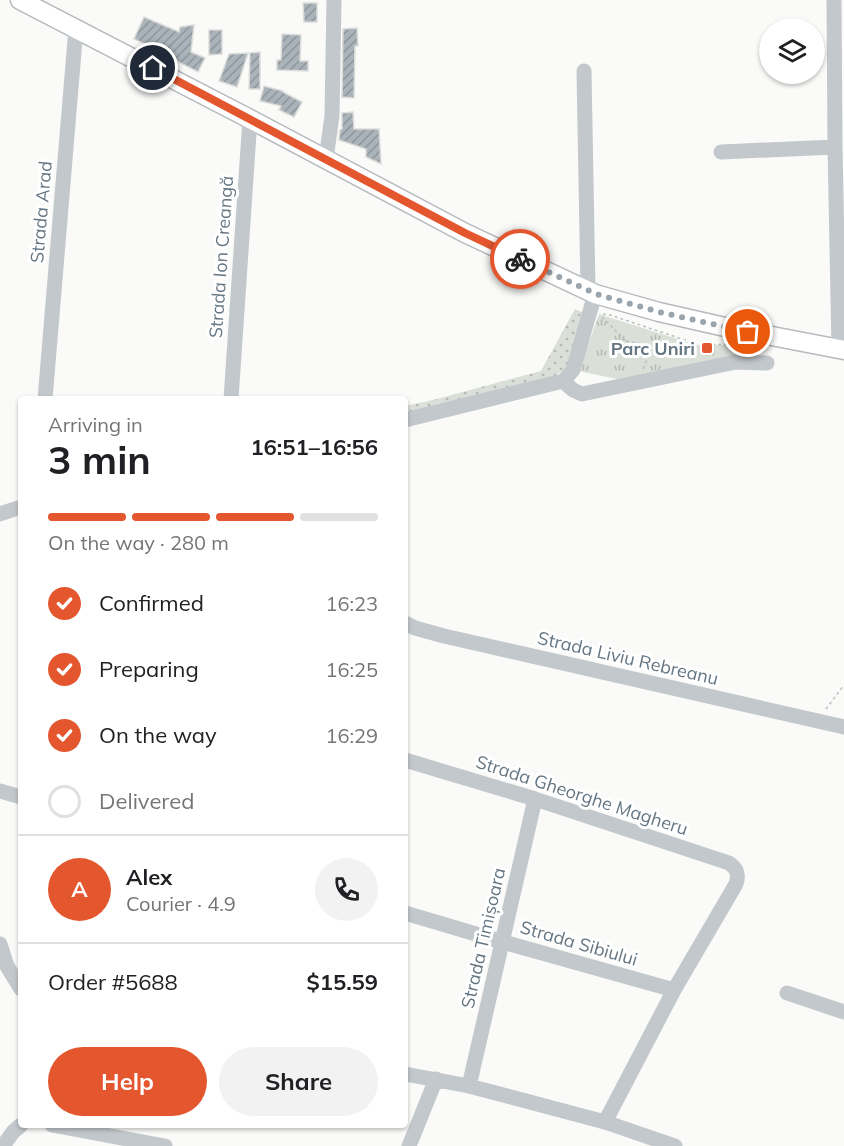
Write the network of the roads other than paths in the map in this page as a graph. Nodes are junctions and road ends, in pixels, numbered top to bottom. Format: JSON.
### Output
{"nodes":[{"id":1,"x":20,"y":0,"type":"edge"},
{"id":2,"x":334,"y":0,"type":"edge"},
{"id":3,"x":834,"y":0,"type":"edge"},
{"id":4,"x":76,"y":28,"type":"junction"},
{"id":5,"x":584,"y":71,"type":"dead end"},
{"id":6,"x":250,"y":119,"type":"junction"},
{"id":7,"x":835,"y":147,"type":"junction"},
{"id":8,"x":721,"y":152,"type":"dead end"},
{"id":9,"x":326,"y":159,"type":"junction"},
{"id":10,"x":592,"y":292,"type":"junction"},
{"id":11,"x":842,"y":350,"type":"edge"},
{"id":12,"x":767,"y":363,"type":"dead end"},
{"id":13,"x":563,"y":381,"type":"junction"},
{"id":14,"x":45,"y":396,"type":"edge"},
{"id":15,"x":231,"y":396,"type":"edge"},
{"id":16,"x":408,"y":419,"type":"edge"},
{"id":17,"x":18,"y":508,"type":"edge"},
{"id":18,"x":0,"y":514,"type":"edge"},
{"id":19,"x":408,"y":624,"type":"edge"},
{"id":20,"x":844,"y":728,"type":"edge"},
{"id":21,"x":408,"y":761,"type":"edge"},
{"id":22,"x":0,"y":791,"type":"edge"},
{"id":23,"x":18,"y":797,"type":"edge"},
{"id":24,"x":535,"y":799,"type":"junction"},
{"id":25,"x":408,"y":914,"type":"edge"},
{"id":26,"x":503,"y":942,"type":"junction"},
{"id":27,"x":0,"y":944,"type":"edge"},
{"id":28,"x":18,"y":984,"type":"edge"},
{"id":29,"x":674,"y":990,"type":"junction"},
{"id":30,"x":787,"y":993,"type":"dead end"},
{"id":31,"x":844,"y":1012,"type":"edge"},
{"id":32,"x":408,"y":1074,"type":"edge"},
{"id":33,"x":436,"y":1079,"type":"junction"},
{"id":34,"x":469,"y":1086,"type":"junction"},
{"id":35,"x":605,"y":1122,"type":"junction"},
{"id":36,"x":18,"y":1128,"type":"edge"},
{"id":37,"x":68,"y":1128,"type":"edge"},
{"id":38,"x":3,"y":1146,"type":"edge"},
{"id":39,"x":165,"y":1146,"type":"edge"},
{"id":40,"x":409,"y":1146,"type":"edge"},
{"id":41,"x":675,"y":1146,"type":"edge"}],
"edges":[{"from":1,"to":4,"type":"main road"},
{"from":2,"to":9,"type":"street"},
{"from":3,"to":7,"type":"street"},
{"from":4,"to":6,"type":"main road"},
{"from":4,"to":14,"type":"street","name":"Strada Arad"},
{"from":5,"to":10,"type":"street"},
{"from":6,"to":9,"type":"main road"},
{"from":6,"to":15,"type":"street","name":"Strada Ion Creangă"},
{"from":7,"to":8,"type":"street"},
{"from":7,"to":11,"type":"street"},
{"from":9,"to":10,"type":"main road"},
{"from":10,"to":11,"type":"main road"},
{"from":10,"to":13,"type":"street"},
{"from":12,"to":13,"type":"street"},
{"from":13,"to":16,"type":"street"},
{"from":17,"to":18,"type":"street"},
{"from":19,"to":20,"type":"street","name":"Strada Liviu Rebreanu"},
{"from":21,"to":24,"type":"street","name":"Strada Gheorghe Magheru"},
{"from":22,"to":23,"type":"street"},
{"from":24,"to":26,"type":"street","name":"Strada Timișoara"},
{"from":24,"to":29,"type":"street","name":"Strada Gheorghe Magheru"},
{"from":25,"to":26,"type":"street","name":"Strada Sibiului"},
{"from":26,"to":29,"type":"street","name":"Strada Sibiului"},
{"from":26,"to":34,"type":"street","name":"Strada Timișoara"},
{"from":27,"to":28,"type":"street"},
{"from":29,"to":35,"type":"street"},
{"from":30,"to":31,"type":"street"},
{"from":32,"to":33,"type":"street"},
{"from":33,"to":34,"type":"street"},
{"from":33,"to":40,"type":"street"},
{"from":34,"to":35,"type":"street"},
{"from":35,"to":41,"type":"street"},
{"from":36,"to":38,"type":"street"},
{"from":37,"to":39,"type":"street"}]}
